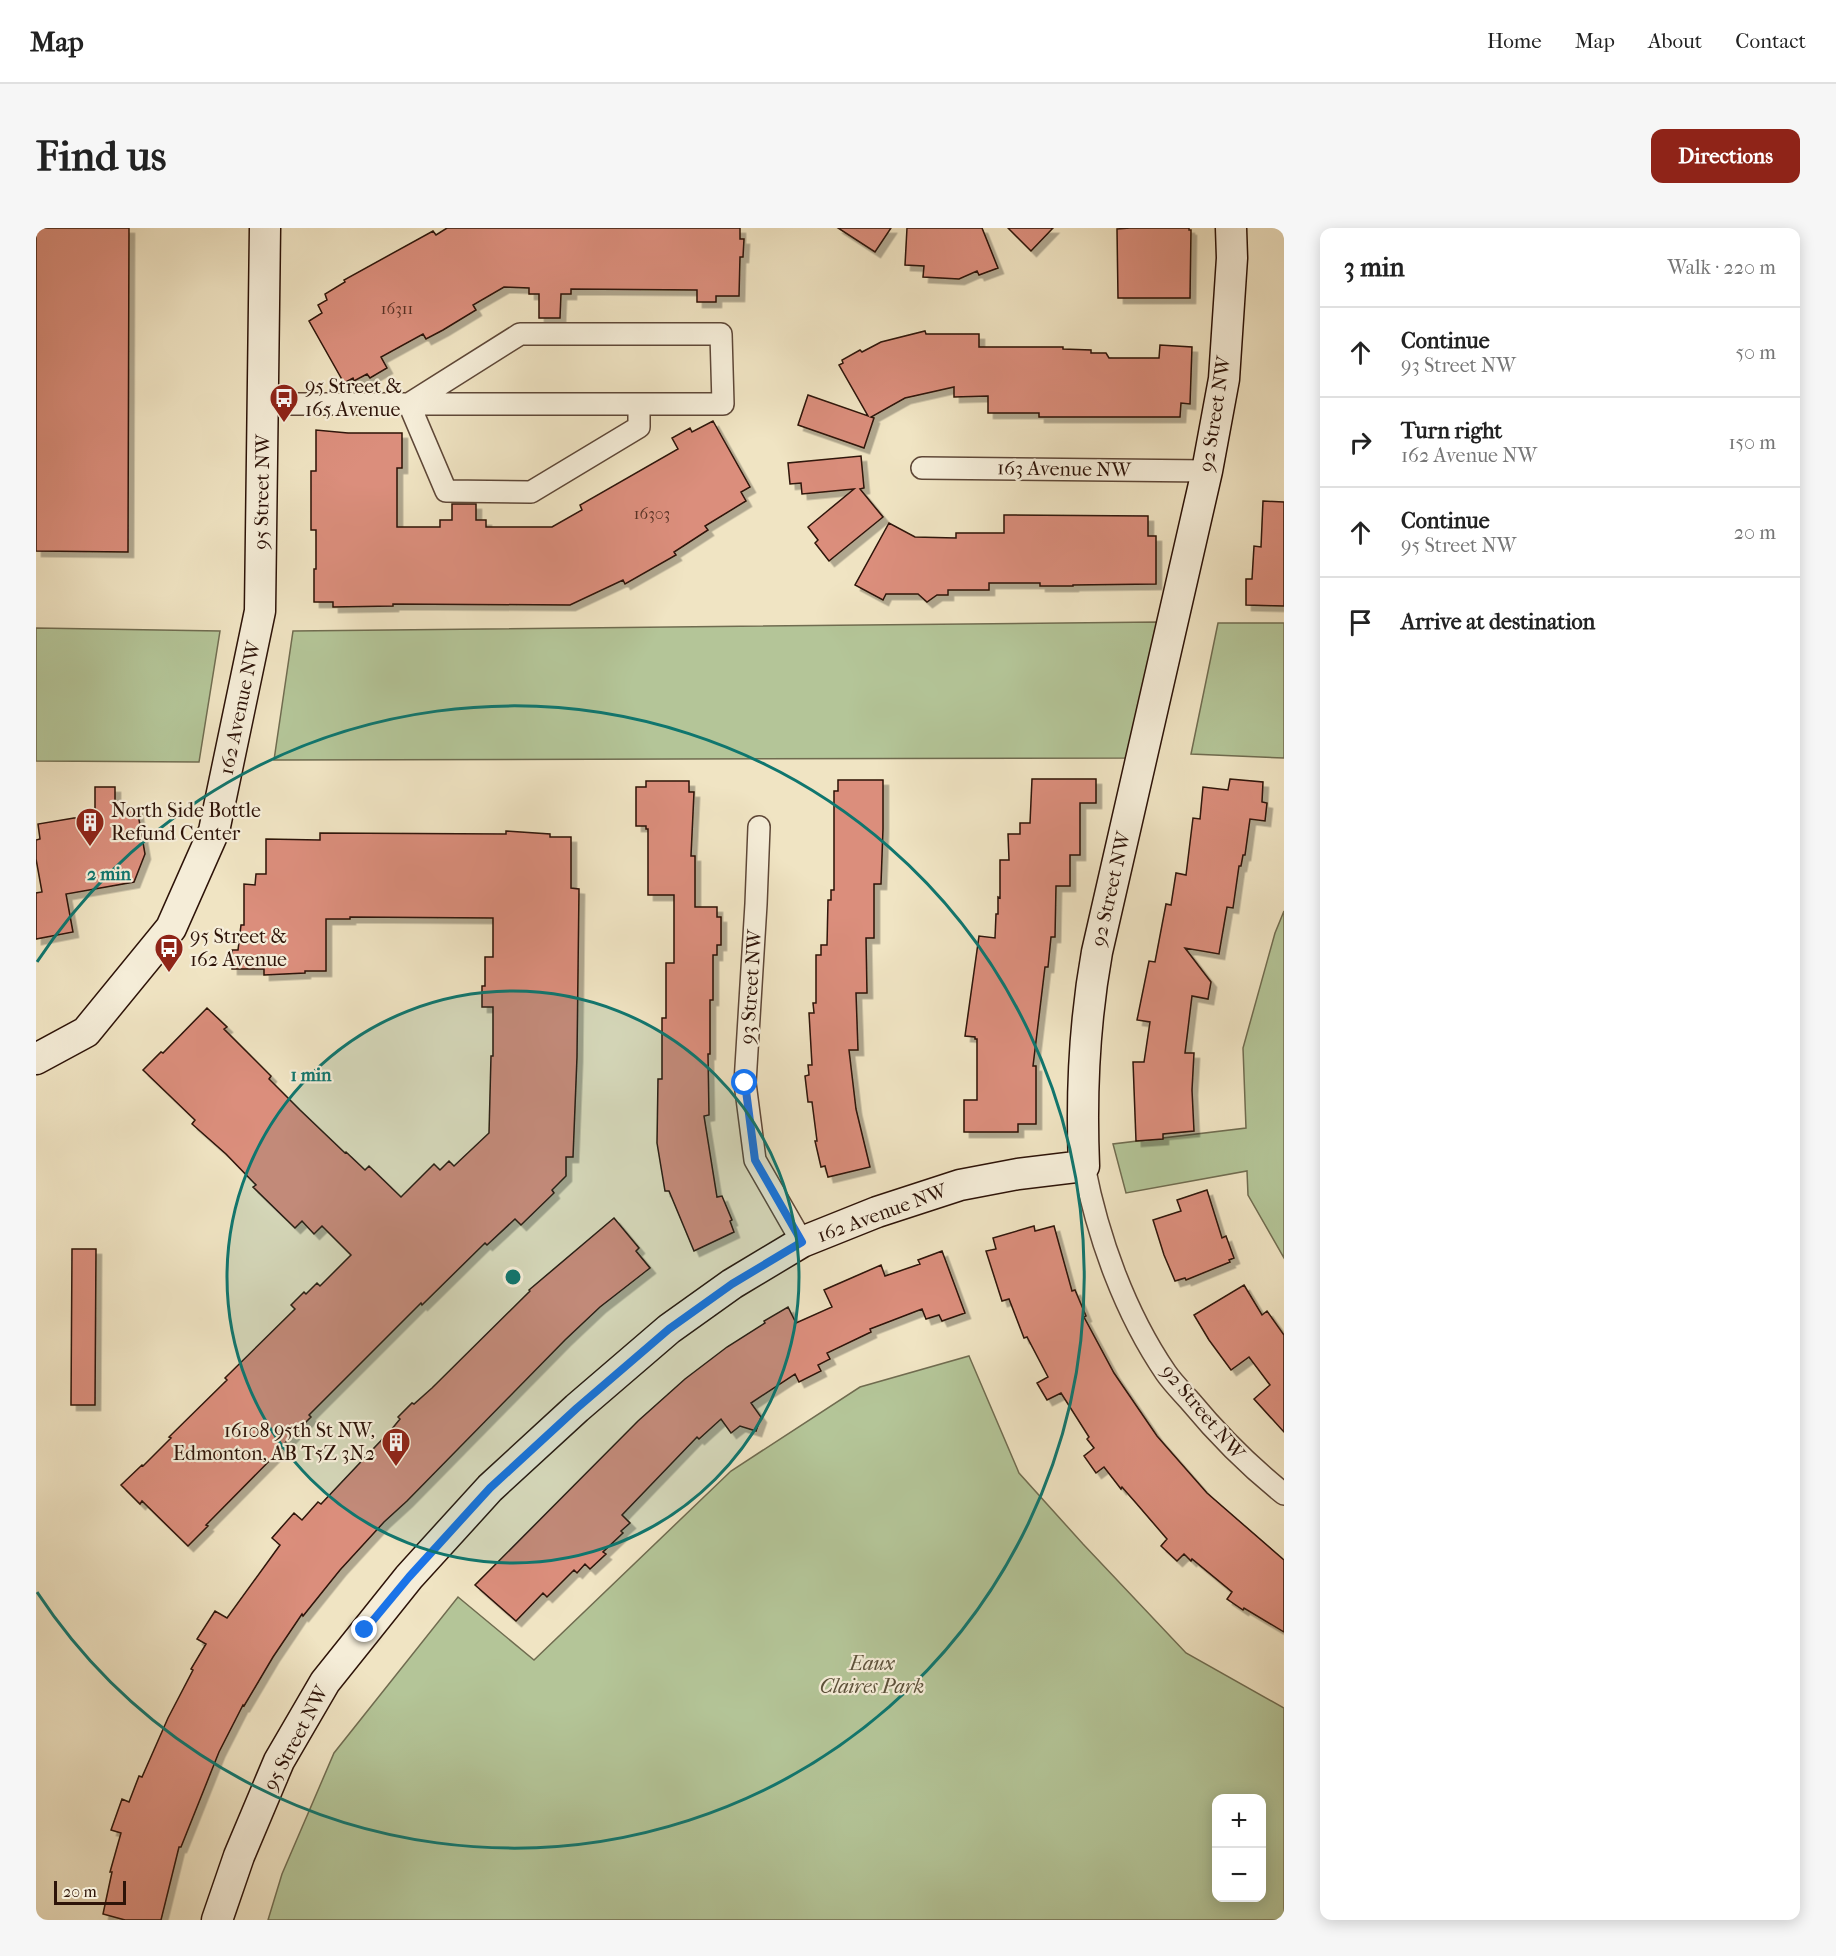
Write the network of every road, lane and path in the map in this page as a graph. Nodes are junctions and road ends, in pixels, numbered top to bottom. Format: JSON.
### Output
{"nodes":[{"id":1,"x":265,"y":228,"type":"edge"},
{"id":2,"x":1231,"y":228,"type":"edge"},
{"id":3,"x":263,"y":404,"type":"junction"},
{"id":4,"x":409,"y":404,"type":"junction"},
{"id":5,"x":639,"y":404,"type":"junction"},
{"id":6,"x":922,"y":468,"type":"dead end"},
{"id":7,"x":1207,"y":471,"type":"junction"},
{"id":8,"x":260,"y":611,"type":"joint"},
{"id":9,"x":759,"y":827,"type":"dead end"},
{"id":10,"x":36,"y":1059,"type":"edge"},
{"id":11,"x":1084,"y":1166,"type":"junction"},
{"id":12,"x":802,"y":1242,"type":"junction"},
{"id":13,"x":1284,"y":1494,"type":"edge"},
{"id":14,"x":409,"y":1577,"type":"joint"},
{"id":15,"x":217,"y":1920,"type":"edge"}],
"edges":[{"from":1,"to":3,"type":"street","name":"95 Street NW"},
{"from":2,"to":7,"type":"street","name":"92 Street NW"},
{"from":3,"to":4,"type":"street"},
{"from":3,"to":8,"type":"street","name":"95 Street NW"},
{"from":4,"to":5,"type":"street"},
{"from":4,"to":5,"type":"street"},
{"from":4,"to":5,"type":"street"},
{"from":6,"to":7,"type":"street","name":"163 Avenue NW"},
{"from":7,"to":11,"type":"street","name":"92 Street NW"},
{"from":8,"to":10,"type":"street","name":"162 Avenue NW"},
{"from":9,"to":12,"type":"street","name":"93 Street NW"},
{"from":11,"to":12,"type":"street","name":"162 Avenue NW"},
{"from":11,"to":13,"type":"street","name":"92 Street NW"},
{"from":12,"to":14,"type":"street","name":"162 Avenue NW"},
{"from":14,"to":15,"type":"street","name":"95 Street NW"}]}
